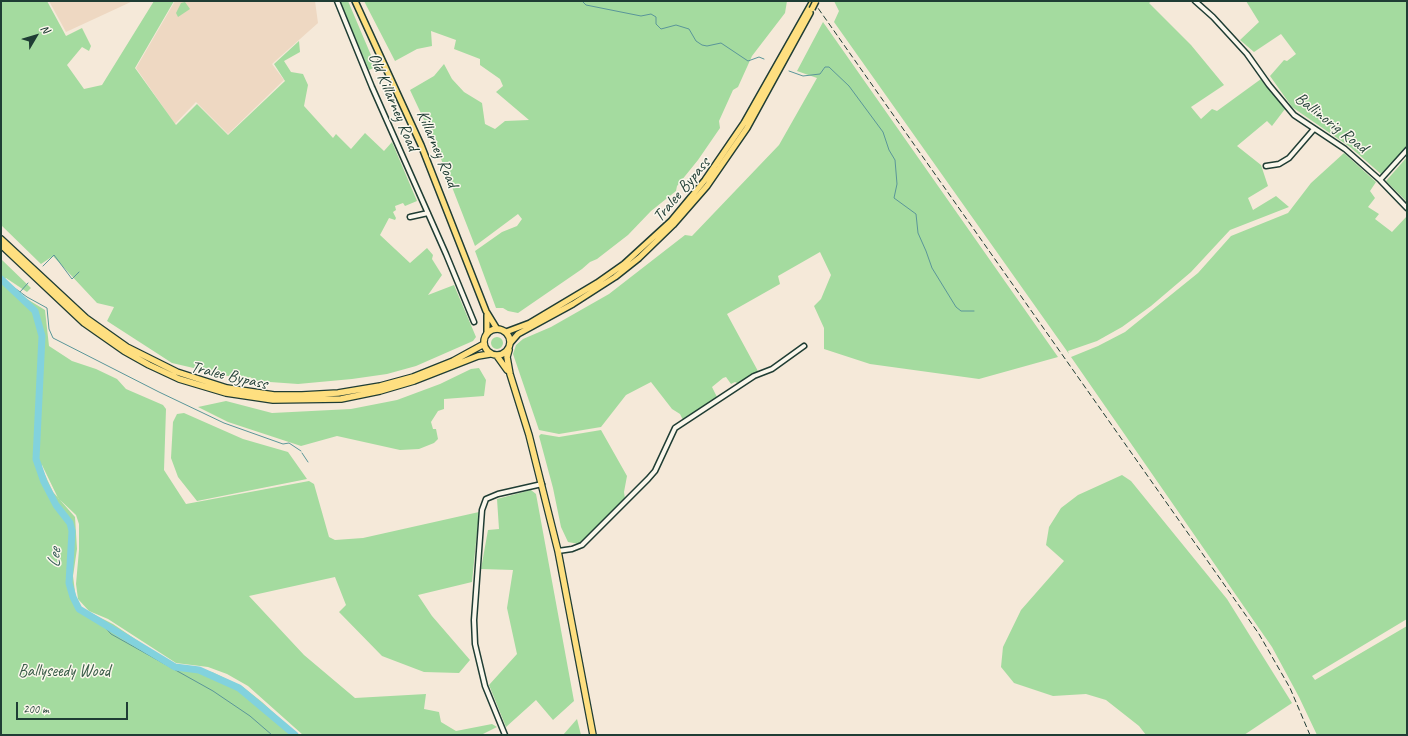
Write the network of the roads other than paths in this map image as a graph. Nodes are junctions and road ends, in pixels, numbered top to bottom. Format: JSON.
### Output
{"nodes":[{"id":1,"x":337,"y":1,"type":"edge"},
{"id":2,"x":355,"y":1,"type":"edge"},
{"id":3,"x":816,"y":1,"type":"edge"},
{"id":4,"x":1195,"y":1,"type":"edge"},
{"id":5,"x":812,"y":5,"type":"edge"},
{"id":6,"x":1314,"y":129,"type":"junction"},
{"id":7,"x":1407,"y":150,"type":"edge"},
{"id":8,"x":1266,"y":166,"type":"dead end"},
{"id":9,"x":1380,"y":180,"type":"junction"},
{"id":10,"x":1407,"y":208,"type":"edge"},
{"id":11,"x":428,"y":213,"type":"junction"},
{"id":12,"x":410,"y":217,"type":"dead end"},
{"id":13,"x":1,"y":239,"type":"edge"},
{"id":14,"x":1,"y":245,"type":"edge"},
{"id":15,"x":486,"y":311,"type":"junction"},
{"id":16,"x":474,"y":322,"type":"dead end"},
{"id":17,"x":497,"y":329,"type":"junction"},
{"id":18,"x":506,"y":332,"type":"junction"},
{"id":19,"x":487,"y":334,"type":"junction"},
{"id":20,"x":511,"y":342,"type":"junction"},
{"id":21,"x":484,"y":344,"type":"junction"},
{"id":22,"x":804,"y":346,"type":"dead end"},
{"id":23,"x":508,"y":350,"type":"junction"},
{"id":24,"x":490,"y":354,"type":"junction"},
{"id":25,"x":497,"y":356,"type":"junction"},
{"id":26,"x":510,"y":374,"type":"junction"},
{"id":27,"x":542,"y":484,"type":"junction"},
{"id":28,"x":558,"y":551,"type":"junction"},
{"id":29,"x":505,"y":735,"type":"edge"},
{"id":30,"x":593,"y":735,"type":"edge"}],
"edges":[{"from":1,"to":11,"type":"street","name":"Old Killarney Road"},
{"from":2,"to":15,"type":"main road","name":"Killarney Road"},
{"from":3,"to":5,"type":"main road","name":"Tralee Bypass","bridge":true},
{"from":4,"to":6,"type":"street","name":"Ballinorig Road"},
{"from":5,"to":18,"type":"main road","name":"Tralee Bypass"},
{"from":5,"to":20,"type":"main road","name":"Tralee Bypass"},
{"from":6,"to":8,"type":"street"},
{"from":6,"to":9,"type":"street","name":"Ballinorig Road"},
{"from":7,"to":9,"type":"street"},
{"from":9,"to":10,"type":"street","name":"Ballinorig Road"},
{"from":11,"to":12,"type":"street"},
{"from":11,"to":16,"type":"street","name":"Old Killarney Road"},
{"from":13,"to":21,"type":"highway","name":"Tralee Bypass"},
{"from":14,"to":24,"type":"highway","name":"Tralee Bypass"},
{"from":15,"to":17,"type":"main road","name":"Killarney Road"},
{"from":15,"to":19,"type":"main road","name":"Killarney Road"},
{"from":17,"to":18,"type":"highway"},
{"from":17,"to":19,"type":"highway"},
{"from":18,"to":20,"type":"highway"},
{"from":19,"to":21,"type":"highway"},
{"from":20,"to":23,"type":"highway"},
{"from":21,"to":24,"type":"highway"},
{"from":22,"to":28,"type":"street"},
{"from":23,"to":25,"type":"highway"},
{"from":23,"to":26,"type":"highway"},
{"from":24,"to":25,"type":"highway"},
{"from":25,"to":26,"type":"highway"},
{"from":26,"to":27,"type":"highway"},
{"from":27,"to":28,"type":"highway"},
{"from":27,"to":29,"type":"street"},
{"from":28,"to":30,"type":"highway"}]}
